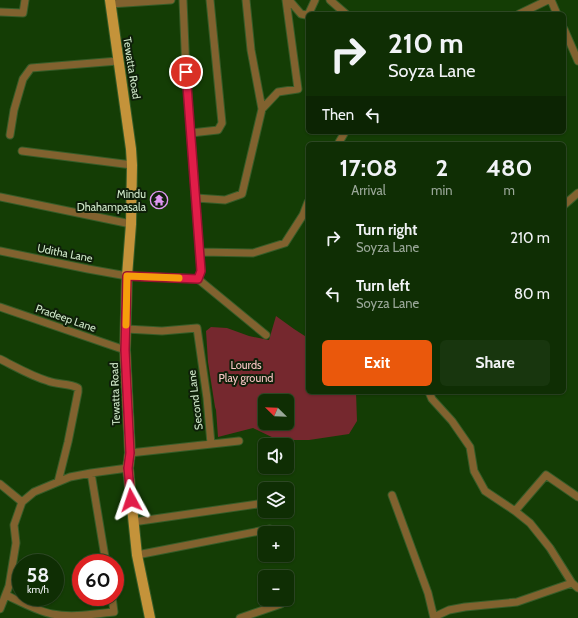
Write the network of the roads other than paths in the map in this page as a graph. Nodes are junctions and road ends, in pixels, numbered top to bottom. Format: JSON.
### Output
{"nodes":[{"id":1,"x":26,"y":0,"type":"edge"},
{"id":2,"x":171,"y":0,"type":"edge"},
{"id":3,"x":183,"y":0,"type":"edge"},
{"id":4,"x":210,"y":0,"type":"edge"},
{"id":5,"x":246,"y":0,"type":"edge"},
{"id":6,"x":288,"y":0,"type":"edge"},
{"id":7,"x":315,"y":0,"type":"edge"},
{"id":8,"x":330,"y":0,"type":"edge"},
{"id":9,"x":548,"y":0,"type":"edge"},
{"id":10,"x":551,"y":0,"type":"edge"},
{"id":11,"x":110,"y":2,"type":"edge"},
{"id":12,"x":0,"y":12,"type":"edge"},
{"id":13,"x":309,"y":12,"type":"edge"},
{"id":14,"x":344,"y":12,"type":"edge"},
{"id":15,"x":523,"y":12,"type":"edge"},
{"id":16,"x":556,"y":12,"type":"edge"},
{"id":17,"x":306,"y":15,"type":"edge"},
{"id":18,"x":566,"y":34,"type":"edge"},
{"id":19,"x":118,"y":61,"type":"junction"},
{"id":20,"x":578,"y":61,"type":"edge"},
{"id":21,"x":262,"y":109,"type":"junction"},
{"id":22,"x":191,"y":133,"type":"junction"},
{"id":23,"x":10,"y":135,"type":"dead end"},
{"id":24,"x":22,"y":150,"type":"dead end"},
{"id":25,"x":132,"y":165,"type":"junction"},
{"id":26,"x":578,"y":193,"type":"edge"},
{"id":27,"x":0,"y":197,"type":"edge"},
{"id":28,"x":196,"y":198,"type":"junction"},
{"id":29,"x":566,"y":203,"type":"edge"},
{"id":30,"x":306,"y":207,"type":"edge"},
{"id":31,"x":131,"y":224,"type":"junction"},
{"id":32,"x":0,"y":251,"type":"edge"},
{"id":33,"x":200,"y":252,"type":"junction"},
{"id":34,"x":127,"y":276,"type":"junction"},
{"id":35,"x":198,"y":279,"type":"junction"},
{"id":36,"x":0,"y":307,"type":"edge"},
{"id":37,"x":126,"y":329,"type":"junction"},
{"id":38,"x":266,"y":335,"type":"dead end"},
{"id":39,"x":125,"y":350,"type":"junction"},
{"id":40,"x":0,"y":359,"type":"edge"},
{"id":41,"x":430,"y":394,"type":"edge"},
{"id":42,"x":239,"y":441,"type":"dead end"},
{"id":43,"x":211,"y":444,"type":"junction"},
{"id":44,"x":130,"y":453,"type":"junction"},
{"id":45,"x":128,"y":468,"type":"junction"},
{"id":46,"x":91,"y":473,"type":"junction"},
{"id":47,"x":58,"y":482,"type":"junction"},
{"id":48,"x":0,"y":484,"type":"edge"},
{"id":49,"x":392,"y":495,"type":"dead end"},
{"id":50,"x":578,"y":497,"type":"edge"},
{"id":51,"x":22,"y":502,"type":"junction"},
{"id":52,"x":258,"y":504,"type":"edge"},
{"id":53,"x":515,"y":511,"type":"junction"},
{"id":54,"x":133,"y":522,"type":"junction"},
{"id":55,"x":258,"y":531,"type":"edge"},
{"id":56,"x":104,"y":554,"type":"edge"},
{"id":57,"x":136,"y":555,"type":"junction"},
{"id":58,"x":0,"y":585,"type":"edge"},
{"id":59,"x":9,"y":586,"type":"junction"},
{"id":60,"x":575,"y":586,"type":"edge"},
{"id":61,"x":6,"y":595,"type":"junction"},
{"id":62,"x":113,"y":606,"type":"edge"},
{"id":63,"x":275,"y":606,"type":"edge"},
{"id":64,"x":0,"y":609,"type":"edge"},
{"id":65,"x":150,"y":618,"type":"edge"},
{"id":66,"x":240,"y":618,"type":"edge"},
{"id":67,"x":434,"y":618,"type":"edge"}],
"edges":[{"from":1,"to":12,"type":"street"},
{"from":2,"to":11,"type":"street"},
{"from":3,"to":22,"type":"street"},
{"from":4,"to":22,"type":"street"},
{"from":5,"to":21,"type":"street"},
{"from":6,"to":17,"type":"street"},
{"from":6,"to":21,"type":"street"},
{"from":7,"to":13,"type":"street"},
{"from":8,"to":14,"type":"street"},
{"from":9,"to":15,"type":"street"},
{"from":10,"to":16,"type":"street"},
{"from":11,"to":19,"type":"main road","name":"Tewatta Road"},
{"from":18,"to":20,"type":"street"},
{"from":19,"to":23,"type":"street"},
{"from":19,"to":25,"type":"main road","name":"Tewatta Road"},
{"from":21,"to":28,"type":"street"},
{"from":22,"to":28,"type":"street"},
{"from":24,"to":25,"type":"street"},
{"from":25,"to":31,"type":"main road","name":"Tewatta Road"},
{"from":26,"to":29,"type":"street"},
{"from":27,"to":31,"type":"street"},
{"from":28,"to":33,"type":"street"},
{"from":30,"to":33,"type":"street"},
{"from":31,"to":34,"type":"main road","name":"Tewatta Road"},
{"from":32,"to":34,"type":"street","name":"Uditha Lane"},
{"from":33,"to":35,"type":"street"},
{"from":34,"to":35,"type":"street","name":"Uditha Lane"},
{"from":34,"to":37,"type":"main road","name":"Tewatta Road"},
{"from":35,"to":38,"type":"street"},
{"from":36,"to":39,"type":"street","name":"Pradeep Lane"},
{"from":37,"to":39,"type":"main road","name":"Tewatta Road"},
{"from":37,"to":43,"type":"street","name":"Second Lane"},
{"from":39,"to":44,"type":"main road","name":"Tewatta Road"},
{"from":40,"to":47,"type":"street"},
{"from":41,"to":53,"type":"street"},
{"from":42,"to":43,"type":"street"},
{"from":43,"to":44,"type":"street"},
{"from":44,"to":45,"type":"main road","name":"Tewatta Road"},
{"from":45,"to":46,"type":"street"},
{"from":45,"to":54,"type":"main road","name":"Tewatta Road"},
{"from":46,"to":47,"type":"street"},
{"from":46,"to":56,"type":"street"},
{"from":47,"to":51,"type":"street"},
{"from":48,"to":51,"type":"street"},
{"from":49,"to":67,"type":"street"},
{"from":50,"to":53,"type":"street"},
{"from":51,"to":59,"type":"street"},
{"from":52,"to":54,"type":"street"},
{"from":53,"to":60,"type":"street"},
{"from":54,"to":57,"type":"main road","name":"Tewatta Road"},
{"from":55,"to":57,"type":"street"},
{"from":57,"to":65,"type":"main road","name":"Tewatta Road"},
{"from":58,"to":59,"type":"street"},
{"from":59,"to":61,"type":"street"},
{"from":60,"to":67,"type":"street"},
{"from":61,"to":62,"type":"street"},
{"from":61,"to":64,"type":"street"},
{"from":63,"to":66,"type":"street"}]}
